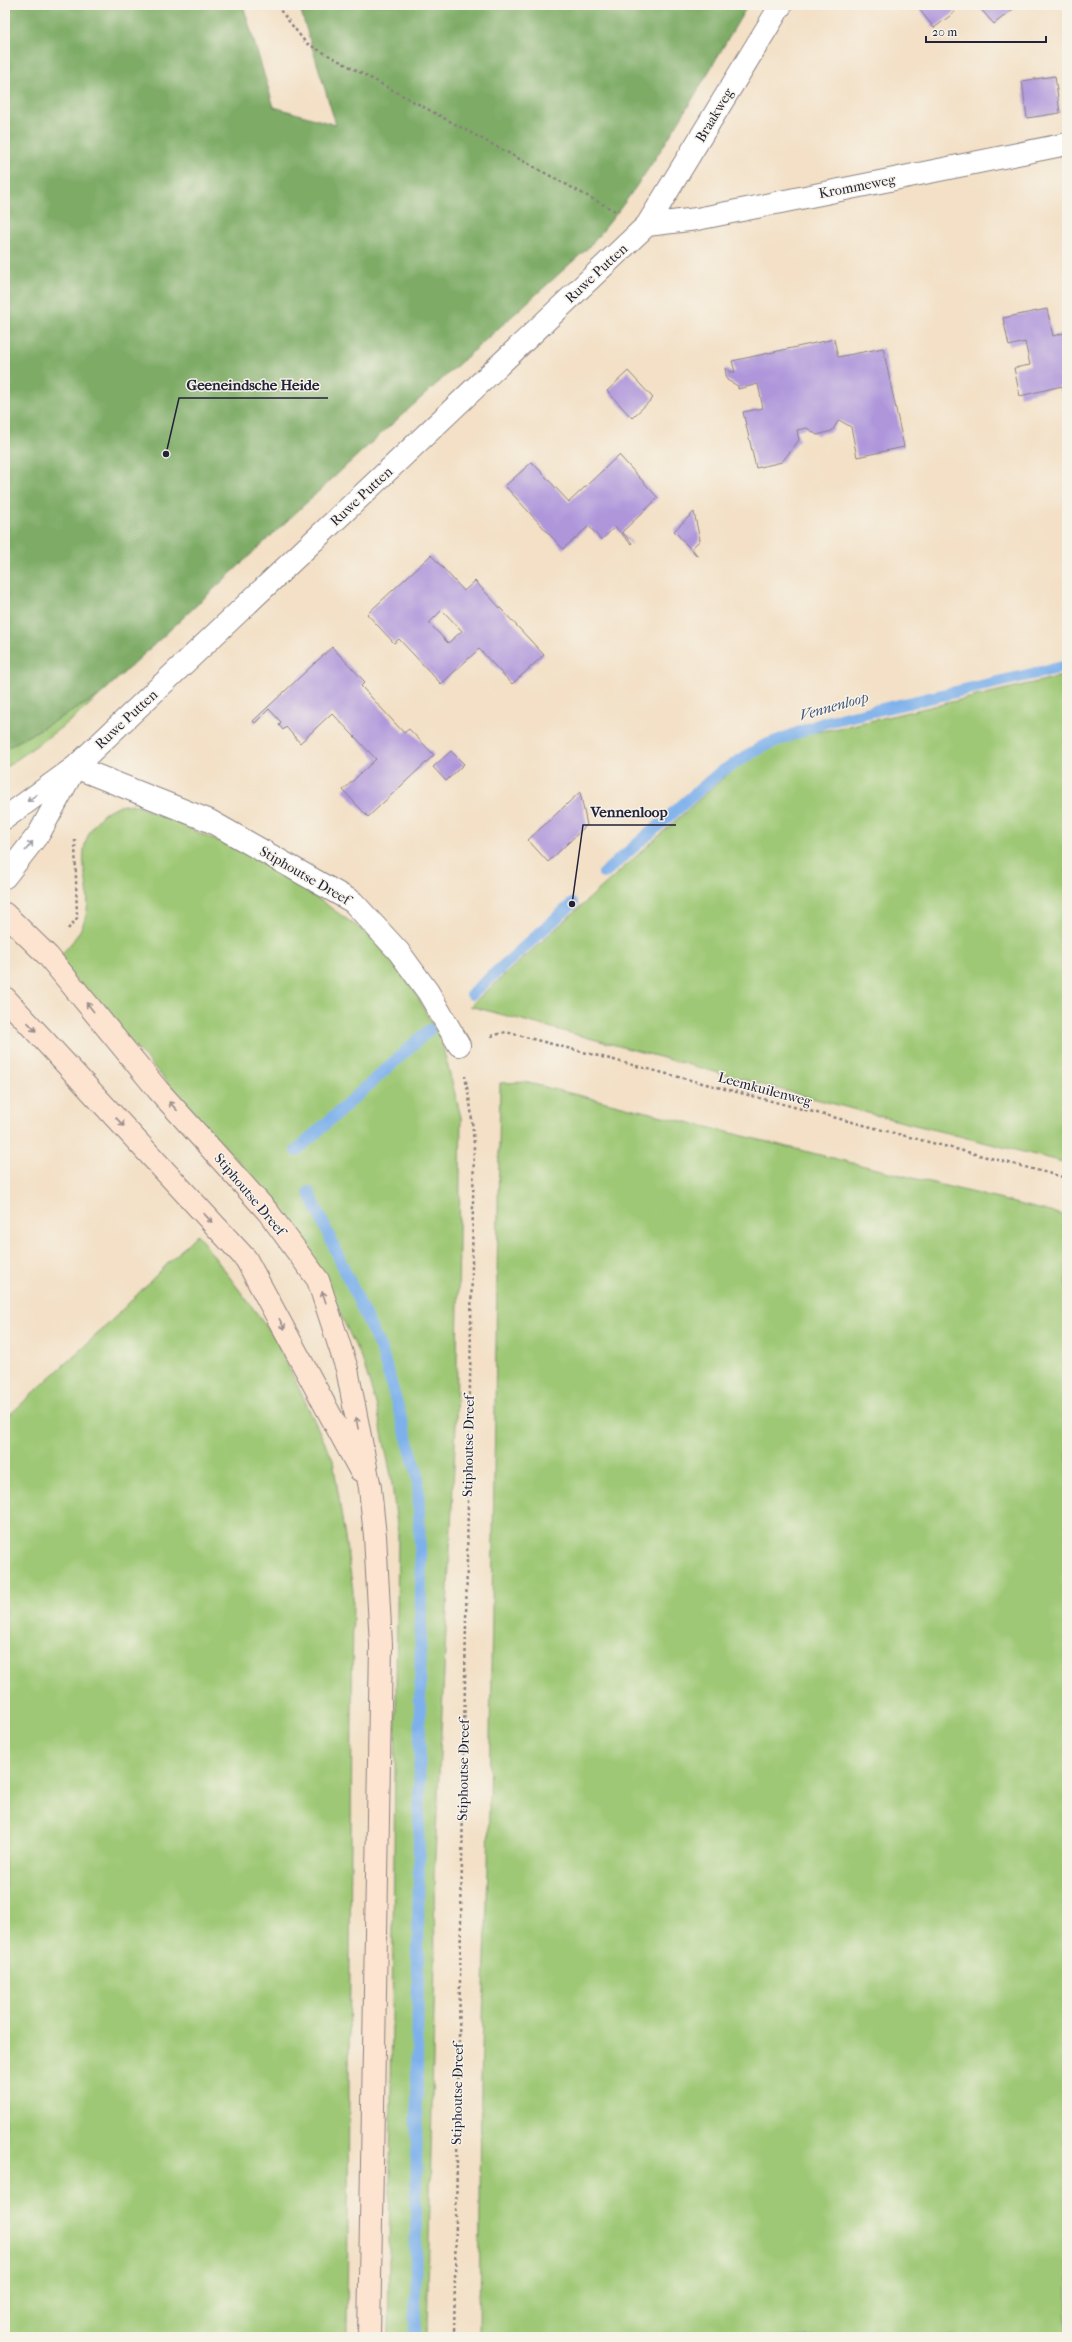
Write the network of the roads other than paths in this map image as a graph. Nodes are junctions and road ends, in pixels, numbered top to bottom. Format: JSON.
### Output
{"nodes":[{"id":1,"x":780,"y":5,"type":"edge"},
{"id":2,"x":1067,"y":144,"type":"edge"},
{"id":3,"x":647,"y":225,"type":"junction"},
{"id":4,"x":75,"y":767,"type":"junction"},
{"id":5,"x":5,"y":818,"type":"edge"},
{"id":6,"x":5,"y":877,"type":"edge"},
{"id":7,"x":5,"y":914,"type":"edge"},
{"id":8,"x":5,"y":998,"type":"edge"},
{"id":9,"x":459,"y":1045,"type":"road end"},
{"id":10,"x":370,"y":1488,"type":"junction"},
{"id":11,"x":369,"y":2337,"type":"edge"}],
"edges":[{"from":1,"to":3,"type":"street","name":"Braakweg"},
{"from":2,"to":3,"type":"street","name":"Krommeweg"},
{"from":3,"to":4,"type":"street","name":"Ruwe Putten"},
{"from":4,"to":5,"type":"street","name":"Ruwe Putten","one_way":true},
{"from":6,"to":4,"type":"street","name":"Ruwe Putten","one_way":true},
{"from":4,"to":9,"type":"street","name":"Stiphoutse Dreef"},
{"from":10,"to":7,"type":"main road","name":"Stiphoutse Dreef","one_way":true},
{"from":8,"to":10,"type":"main road","name":"Stiphoutse Dreef","one_way":true},
{"from":10,"to":11,"type":"main road","name":"Stiphoutse Dreef"}]}
